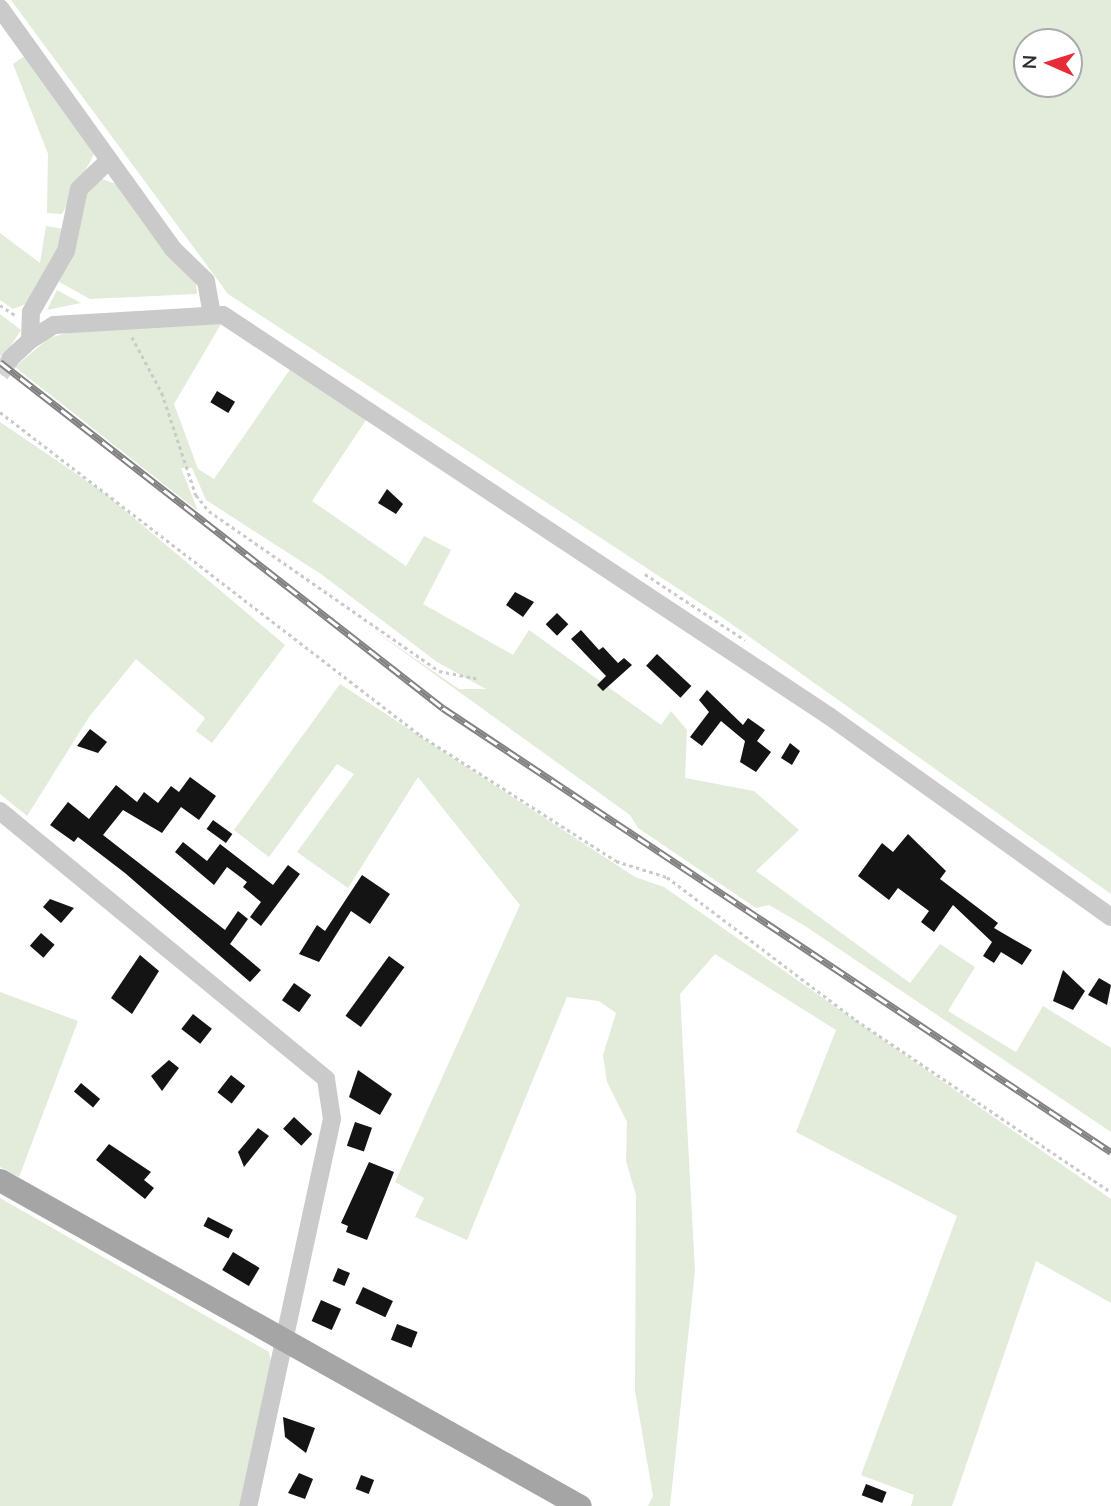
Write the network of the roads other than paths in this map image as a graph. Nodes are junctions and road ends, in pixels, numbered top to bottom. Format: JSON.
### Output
{"nodes":[{"id":1,"x":0,"y":8,"type":"edge"},
{"id":2,"x":108,"y":161,"type":"junction"},
{"id":3,"x":212,"y":314,"type":"junction"},
{"id":4,"x":28,"y":331,"type":"junction"},
{"id":5,"x":11,"y":358,"type":"tunnel mouth"},
{"id":6,"x":0,"y":811,"type":"edge"},
{"id":7,"x":1111,"y":917,"type":"edge"},
{"id":8,"x":0,"y":1180,"type":"edge"},
{"id":9,"x":286,"y":1345,"type":"junction"},
{"id":10,"x":248,"y":1506,"type":"edge"},
{"id":11,"x":580,"y":1506,"type":"edge"}],
"edges":[{"from":1,"to":2,"type":"street"},
{"from":2,"to":3,"type":"street"},
{"from":2,"to":4,"type":"street"},
{"from":3,"to":4,"type":"street"},
{"from":3,"to":7,"type":"street"},
{"from":4,"to":5,"type":"street"},
{"from":6,"to":9,"type":"street"},
{"from":8,"to":9,"type":"main road"},
{"from":9,"to":10,"type":"street"},
{"from":9,"to":11,"type":"main road"}]}
